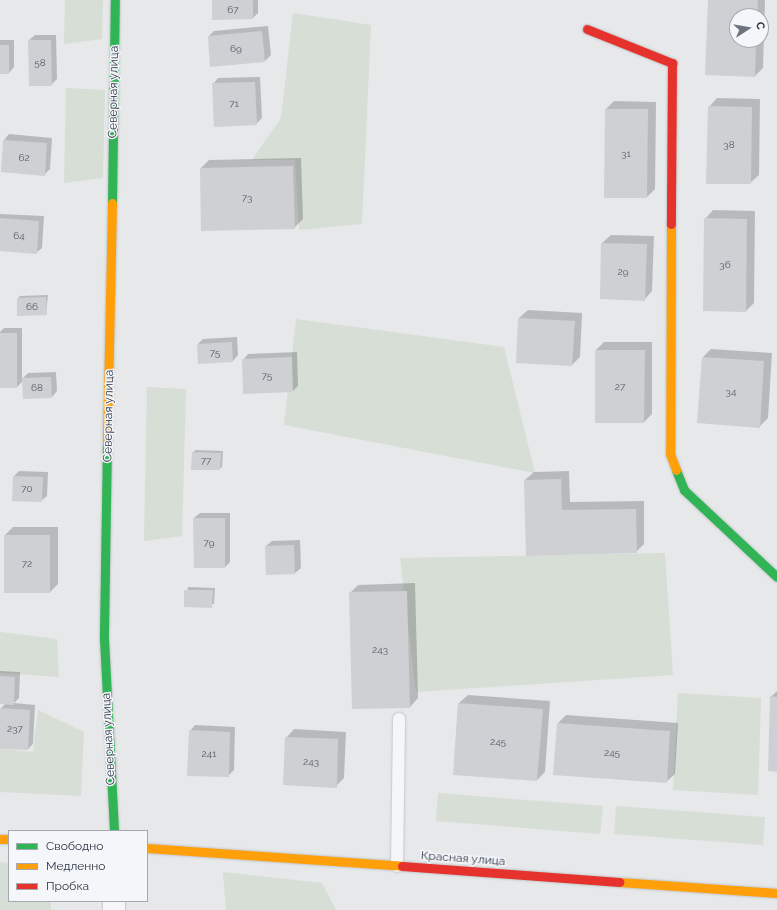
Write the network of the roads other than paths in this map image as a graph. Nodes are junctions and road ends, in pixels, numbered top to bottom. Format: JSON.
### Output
{"nodes":[{"id":1,"x":115,"y":0,"type":"edge"},
{"id":2,"x":587,"y":29,"type":"dead end"},
{"id":3,"x":777,"y":577,"type":"edge"},
{"id":4,"x":399,"y":719,"type":"dead end"},
{"id":5,"x":114,"y":830,"type":"edge"},
{"id":6,"x":148,"y":848,"type":"edge"},
{"id":7,"x":397,"y":866,"type":"junction"},
{"id":8,"x":777,"y":893,"type":"edge"}],
"edges":[{"from":1,"to":5,"type":"street","name":"Северная улица"},
{"from":2,"to":3,"type":"street"},
{"from":4,"to":7,"type":"lane"},
{"from":6,"to":7,"type":"street","name":"Красная улица"},
{"from":7,"to":8,"type":"street","name":"Красная улица"}]}
